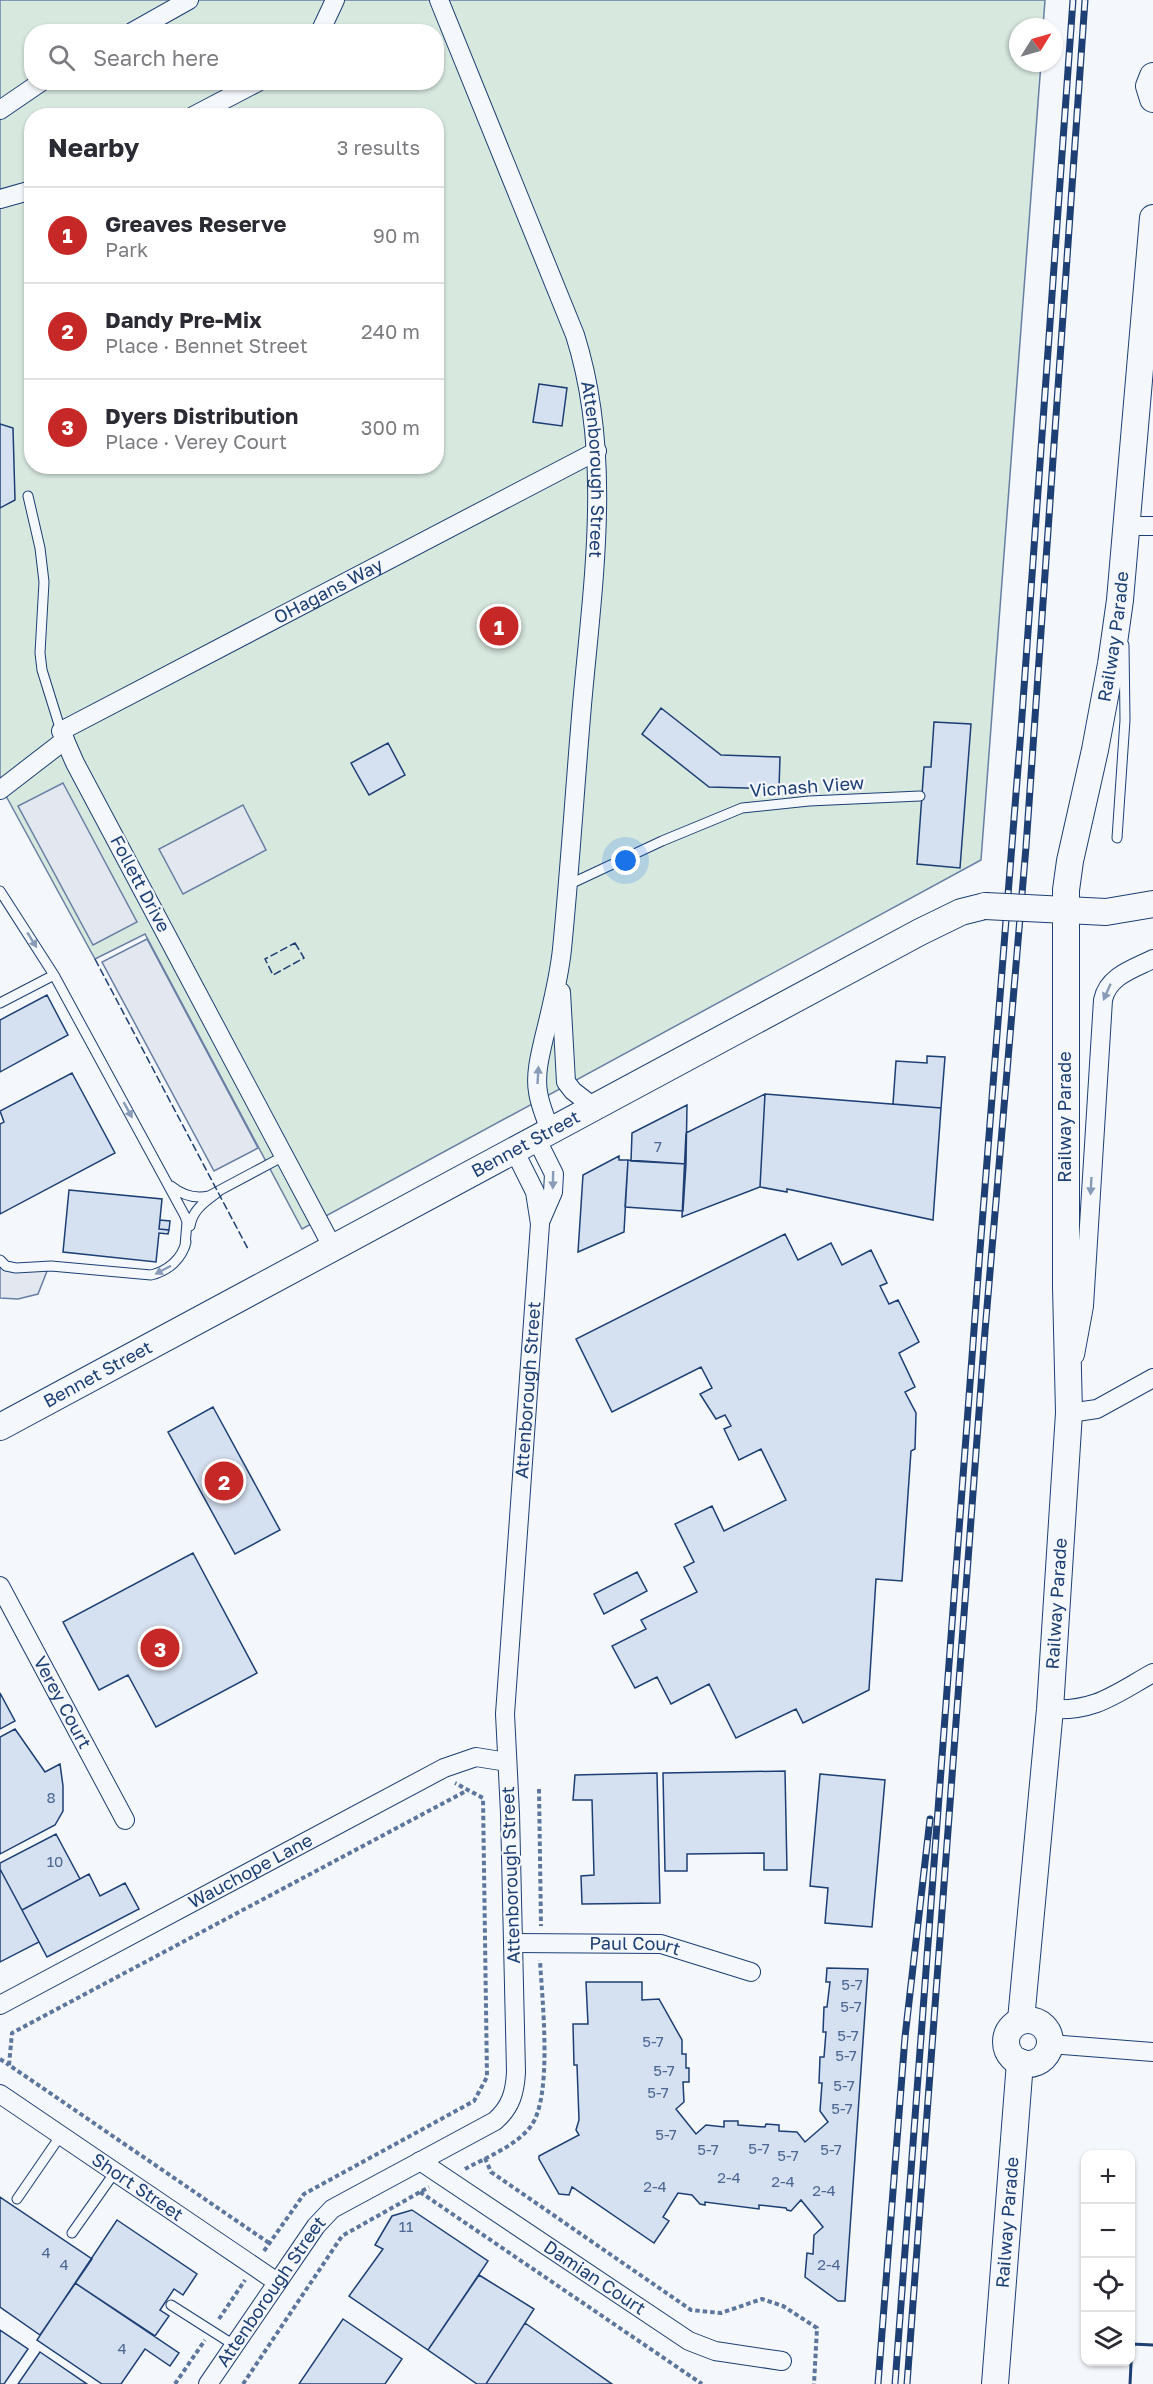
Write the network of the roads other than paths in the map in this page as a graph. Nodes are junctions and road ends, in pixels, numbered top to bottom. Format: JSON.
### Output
{"nodes":[{"id":1,"x":189,"y":0,"type":"edge"},
{"id":2,"x":335,"y":0,"type":"edge"},
{"id":3,"x":438,"y":0,"type":"edge"},
{"id":4,"x":146,"y":24,"type":"edge"},
{"id":5,"x":324,"y":24,"type":"edge"},
{"id":6,"x":1153,"y":76,"type":"edge"},
{"id":7,"x":29,"y":90,"type":"edge"},
{"id":8,"x":243,"y":90,"type":"edge"},
{"id":9,"x":1153,"y":99,"type":"edge"},
{"id":10,"x":208,"y":108,"type":"edge"},
{"id":11,"x":0,"y":110,"type":"edge"},
{"id":12,"x":24,"y":192,"type":"edge"},
{"id":13,"x":0,"y":200,"type":"edge"},
{"id":14,"x":1153,"y":219,"type":"edge"},
{"id":15,"x":597,"y":451,"type":"junction"},
{"id":16,"x":28,"y":496,"type":"dead end"},
{"id":17,"x":1127,"y":526,"type":"junction"},
{"id":18,"x":1153,"y":526,"type":"edge"},
{"id":19,"x":1123,"y":572,"type":"junction"},
{"id":20,"x":63,"y":736,"type":"junction"},
{"id":21,"x":0,"y":790,"type":"edge"},
{"id":22,"x":920,"y":796,"type":"dead end"},
{"id":23,"x":1117,"y":838,"type":"dead end"},
{"id":24,"x":568,"y":885,"type":"junction"},
{"id":25,"x":0,"y":891,"type":"edge"},
{"id":26,"x":1153,"y":904,"type":"edge"},
{"id":27,"x":1065,"y":909,"type":"junction"},
{"id":28,"x":1153,"y":959,"type":"edge"},
{"id":29,"x":560,"y":966,"type":"junction"},
{"id":30,"x":54,"y":975,"type":"junction"},
{"id":31,"x":0,"y":1003,"type":"edge"},
{"id":32,"x":595,"y":1108,"type":"junction"},
{"id":33,"x":534,"y":1140,"type":"junction"},
{"id":34,"x":284,"y":1156,"type":"junction"},
{"id":35,"x":165,"y":1179,"type":"junction"},
{"id":36,"x":218,"y":1192,"type":"junction"},
{"id":37,"x":540,"y":1224,"type":"junction"},
{"id":38,"x":185,"y":1246,"type":"junction"},
{"id":39,"x":333,"y":1248,"type":"junction"},
{"id":40,"x":0,"y":1260,"type":"edge"},
{"id":41,"x":1153,"y":1378,"type":"edge"},
{"id":42,"x":1070,"y":1385,"type":"junction"},
{"id":43,"x":1069,"y":1413,"type":"junction"},
{"id":44,"x":0,"y":1427,"type":"edge"},
{"id":45,"x":0,"y":1586,"type":"edge"},
{"id":46,"x":1153,"y":1673,"type":"edge"},
{"id":47,"x":1050,"y":1709,"type":"junction"},
{"id":48,"x":507,"y":1762,"type":"junction"},
{"id":49,"x":125,"y":1820,"type":"dead end"},
{"id":50,"x":513,"y":1943,"type":"junction"},
{"id":51,"x":751,"y":1972,"type":"dead end"},
{"id":52,"x":0,"y":2006,"type":"edge"},
{"id":53,"x":1021,"y":2020,"type":"junction"},
{"id":54,"x":1050,"y":2044,"type":"junction"},
{"id":55,"x":1153,"y":2052,"type":"edge"},
{"id":56,"x":1020,"y":2062,"type":"junction"},
{"id":57,"x":0,"y":2094,"type":"edge"},
{"id":58,"x":61,"y":2135,"type":"junction"},
{"id":59,"x":420,"y":2161,"type":"junction"},
{"id":60,"x":115,"y":2172,"type":"junction"},
{"id":61,"x":17,"y":2199,"type":"dead end"},
{"id":62,"x":72,"y":2233,"type":"dead end"},
{"id":63,"x":277,"y":2282,"type":"junction"},
{"id":64,"x":171,"y":2305,"type":"dead end"},
{"id":65,"x":234,"y":2345,"type":"junction"},
{"id":66,"x":782,"y":2361,"type":"dead end"},
{"id":67,"x":208,"y":2384,"type":"edge"},
{"id":68,"x":995,"y":2384,"type":"edge"}],
"edges":[{"from":1,"to":4,"type":"street"},
{"from":2,"to":5,"type":"street"},
{"from":3,"to":15,"type":"street","name":"Attenborough Street"},
{"from":6,"to":9,"type":"main road"},
{"from":7,"to":11,"type":"street"},
{"from":8,"to":10,"type":"street"},
{"from":12,"to":13,"type":"street"},
{"from":14,"to":17,"type":"main road","name":"Railway Parade"},
{"from":15,"to":20,"type":"street","name":"OHagans Way"},
{"from":15,"to":24,"type":"street","name":"Attenborough Street"},
{"from":16,"to":20,"type":"lane","name":"Follett Drive"},
{"from":17,"to":18,"type":"street"},
{"from":17,"to":19,"type":"main road","name":"Railway Parade"},
{"from":19,"to":23,"type":"lane"},
{"from":19,"to":27,"type":"main road","name":"Railway Parade"},
{"from":20,"to":21,"type":"street","name":"OHagans Way"},
{"from":20,"to":34,"type":"street","name":"Follett Drive"},
{"from":22,"to":24,"type":"lane","name":"Vicnash View"},
{"from":24,"to":29,"type":"street","name":"Attenborough Street"},
{"from":25,"to":30,"type":"lane","one_way":true},
{"from":26,"to":27,"type":"main road","name":"Bennet Street"},
{"from":27,"to":32,"type":"main road","name":"Bennet Street","bridge":true},
{"from":27,"to":42,"type":"main road","name":"Railway Parade"},
{"from":28,"to":42,"type":"street","one_way":true},
{"from":29,"to":32,"type":"street","name":"Attenborough Street"},
{"from":33,"to":29,"type":"street","name":"Attenborough Street","one_way":true},
{"from":30,"to":31,"type":"lane"},
{"from":30,"to":35,"type":"lane","one_way":true},
{"from":32,"to":33,"type":"main road","name":"Bennet Street"},
{"from":33,"to":37,"type":"street","name":"Attenborough Street"},
{"from":33,"to":37,"type":"street","name":"Attenborough Street","one_way":true},
{"from":33,"to":39,"type":"main road","name":"Bennet Street"},
{"from":34,"to":36,"type":"lane"},
{"from":34,"to":39,"type":"street","name":"Follett Drive"},
{"from":35,"to":36,"type":"lane"},
{"from":35,"to":38,"type":"lane"},
{"from":36,"to":38,"type":"lane"},
{"from":37,"to":48,"type":"street","name":"Attenborough Street"},
{"from":38,"to":40,"type":"lane","one_way":true},
{"from":39,"to":44,"type":"main road","name":"Bennet Street"},
{"from":41,"to":43,"type":"street"},
{"from":42,"to":43,"type":"main road","name":"Railway Parade"},
{"from":43,"to":47,"type":"main road","name":"Railway Parade"},
{"from":45,"to":49,"type":"street","name":"Verey Court"},
{"from":46,"to":47,"type":"street"},
{"from":47,"to":53,"type":"main road","name":"Railway Parade"},
{"from":48,"to":50,"type":"street","name":"Attenborough Street"},
{"from":48,"to":52,"type":"street","name":"Wauchope Lane"},
{"from":50,"to":51,"type":"street","name":"Paul Court"},
{"from":50,"to":59,"type":"street","name":"Attenborough Street"},
{"from":53,"to":54,"type":"main road"},
{"from":53,"to":56,"type":"main road"},
{"from":54,"to":55,"type":"street"},
{"from":54,"to":56,"type":"main road"},
{"from":56,"to":68,"type":"main road","name":"Railway Parade"},
{"from":57,"to":58,"type":"street","name":"Short Street"},
{"from":58,"to":60,"type":"street","name":"Short Street"},
{"from":58,"to":61,"type":"lane"},
{"from":59,"to":63,"type":"street","name":"Attenborough Street"},
{"from":59,"to":66,"type":"street","name":"Damian Court"},
{"from":60,"to":62,"type":"lane"},
{"from":60,"to":63,"type":"street","name":"Short Street"},
{"from":63,"to":65,"type":"street","name":"Attenborough Street"},
{"from":64,"to":65,"type":"lane"},
{"from":65,"to":67,"type":"street","name":"Attenborough Street"}]}
